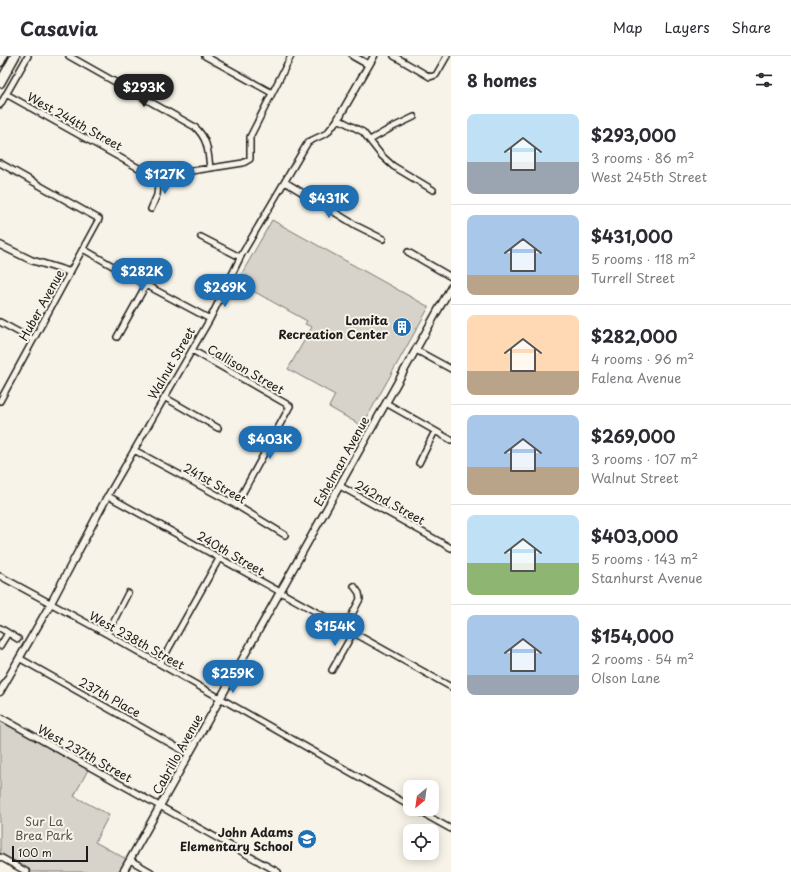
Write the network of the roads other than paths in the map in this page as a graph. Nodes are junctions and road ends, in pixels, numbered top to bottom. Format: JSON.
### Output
{"nodes":[{"id":1,"x":3,"y":56,"type":"edge"},
{"id":2,"x":15,"y":56,"type":"edge"},
{"id":3,"x":28,"y":56,"type":"edge"},
{"id":4,"x":69,"y":56,"type":"edge"},
{"id":5,"x":205,"y":56,"type":"edge"},
{"id":6,"x":291,"y":56,"type":"edge"},
{"id":7,"x":353,"y":56,"type":"edge"},
{"id":8,"x":374,"y":56,"type":"edge"},
{"id":9,"x":394,"y":56,"type":"edge"},
{"id":10,"x":447,"y":56,"type":"edge"},
{"id":11,"x":0,"y":62,"type":"edge"},
{"id":12,"x":369,"y":64,"type":"junction"},
{"id":13,"x":0,"y":83,"type":"edge"},
{"id":14,"x":272,"y":92,"type":"junction"},
{"id":15,"x":6,"y":94,"type":"junction"},
{"id":16,"x":0,"y":105,"type":"edge"},
{"id":17,"x":414,"y":117,"type":"dead end"},
{"id":18,"x":338,"y":119,"type":"junction"},
{"id":19,"x":370,"y":140,"type":"junction"},
{"id":20,"x":0,"y":163,"type":"edge"},
{"id":21,"x":210,"y":168,"type":"junction"},
{"id":22,"x":159,"y":175,"type":"junction"},
{"id":23,"x":285,"y":182,"type":"junction"},
{"id":24,"x":433,"y":190,"type":"dead end"},
{"id":25,"x":151,"y":209,"type":"dead end"},
{"id":26,"x":201,"y":237,"type":"dead end"},
{"id":27,"x":383,"y":239,"type":"dead end"},
{"id":28,"x":0,"y":245,"type":"edge"},
{"id":29,"x":83,"y":249,"type":"junction"},
{"id":30,"x":408,"y":252,"type":"dead end"},
{"id":31,"x":240,"y":257,"type":"junction"},
{"id":32,"x":70,"y":272,"type":"junction"},
{"id":33,"x":451,"y":277,"type":"edge"},
{"id":34,"x":146,"y":285,"type":"junction"},
{"id":35,"x":451,"y":287,"type":"edge"},
{"id":36,"x":210,"y":319,"type":"junction"},
{"id":37,"x":0,"y":322,"type":"edge"},
{"id":38,"x":117,"y":337,"type":"dead end"},
{"id":39,"x":33,"y":340,"type":"junction"},
{"id":40,"x":192,"y":350,"type":"junction"},
{"id":41,"x":416,"y":350,"type":"junction"},
{"id":42,"x":451,"y":369,"type":"edge"},
{"id":43,"x":164,"y":397,"type":"junction"},
{"id":44,"x":0,"y":401,"type":"edge"},
{"id":45,"x":386,"y":403,"type":"junction"},
{"id":46,"x":218,"y":428,"type":"dead end"},
{"id":47,"x":435,"y":431,"type":"junction"},
{"id":48,"x":451,"y":440,"type":"edge"},
{"id":49,"x":134,"y":450,"type":"junction"},
{"id":50,"x":419,"y":463,"type":"dead end"},
{"id":51,"x":340,"y":486,"type":"junction"},
{"id":52,"x":108,"y":496,"type":"junction"},
{"id":53,"x":236,"y":505,"type":"junction"},
{"id":54,"x":285,"y":535,"type":"dead end"},
{"id":55,"x":451,"y":548,"type":"edge"},
{"id":56,"x":220,"y":558,"type":"junction"},
{"id":57,"x":0,"y":576,"type":"edge"},
{"id":58,"x":354,"y":586,"type":"dead end"},
{"id":59,"x":280,"y":592,"type":"junction"},
{"id":60,"x":128,"y":593,"type":"dead end"},
{"id":61,"x":51,"y":603,"type":"junction"},
{"id":62,"x":0,"y":628,"type":"edge"},
{"id":63,"x":344,"y":628,"type":"junction"},
{"id":64,"x":353,"y":632,"type":"junction"},
{"id":65,"x":8,"y":633,"type":"junction"},
{"id":66,"x":107,"y":634,"type":"junction"},
{"id":67,"x":18,"y":639,"type":"dead end"},
{"id":68,"x":0,"y":646,"type":"edge"},
{"id":69,"x":250,"y":646,"type":"joint"},
{"id":70,"x":20,"y":658,"type":"junction"},
{"id":71,"x":160,"y":664,"type":"junction"},
{"id":72,"x":332,"y":670,"type":"dead end"},
{"id":73,"x":451,"y":687,"type":"edge"},
{"id":74,"x":0,"y":692,"type":"edge"},
{"id":75,"x":220,"y":699,"type":"junction"},
{"id":76,"x":0,"y":717,"type":"edge"},
{"id":77,"x":189,"y":754,"type":"junction"},
{"id":78,"x":403,"y":802,"type":"edge"},
{"id":79,"x":160,"y":806,"type":"junction"},
{"id":80,"x":427,"y":816,"type":"edge"},
{"id":81,"x":451,"y":829,"type":"edge"},
{"id":82,"x":0,"y":857,"type":"edge"},
{"id":83,"x":130,"y":860,"type":"junction"},
{"id":84,"x":27,"y":872,"type":"edge"},
{"id":85,"x":123,"y":872,"type":"edge"},
{"id":86,"x":151,"y":872,"type":"edge"},
{"id":87,"x":278,"y":872,"type":"edge"}],
"edges":[{"from":1,"to":11,"type":"main road"},
{"from":2,"to":13,"type":"main road"},
{"from":3,"to":15,"type":"street"},
{"from":4,"to":21,"type":"street"},
{"from":5,"to":14,"type":"street"},
{"from":6,"to":14,"type":"street"},
{"from":7,"to":12,"type":"street"},
{"from":8,"to":12,"type":"street","name":"Walnut Street"},
{"from":9,"to":10,"type":"street"},
{"from":12,"to":18,"type":"street","name":"Walnut Street"},
{"from":14,"to":21,"type":"street","name":"West 244th Street"},
{"from":15,"to":16,"type":"street"},
{"from":15,"to":22,"type":"street","name":"West 244th Street"},
{"from":17,"to":19,"type":"street"},
{"from":18,"to":19,"type":"street"},
{"from":18,"to":23,"type":"street","name":"Walnut Street"},
{"from":19,"to":24,"type":"street"},
{"from":20,"to":29,"type":"street","name":"Huber Avenue"},
{"from":21,"to":22,"type":"street","name":"West 244th Street"},
{"from":22,"to":25,"type":"street"},
{"from":23,"to":27,"type":"street"},
{"from":23,"to":31,"type":"street","name":"Walnut Street"},
{"from":26,"to":31,"type":"street"},
{"from":28,"to":32,"type":"street"},
{"from":29,"to":32,"type":"street","name":"Huber Avenue"},
{"from":29,"to":34,"type":"street"},
{"from":30,"to":33,"type":"street"},
{"from":31,"to":36,"type":"street","name":"Walnut Street"},
{"from":32,"to":39,"type":"street","name":"Huber Avenue"},
{"from":34,"to":36,"type":"street"},
{"from":34,"to":38,"type":"street"},
{"from":35,"to":41,"type":"street","name":"Eshelman Avenue"},
{"from":36,"to":40,"type":"street","name":"Walnut Street"},
{"from":37,"to":39,"type":"street"},
{"from":39,"to":44,"type":"street","name":"Huber Avenue"},
{"from":40,"to":43,"type":"street","name":"Walnut Street"},
{"from":40,"to":53,"type":"street","name":"Callison Street"},
{"from":41,"to":42,"type":"street"},
{"from":41,"to":45,"type":"street","name":"Eshelman Avenue"},
{"from":43,"to":46,"type":"street"},
{"from":43,"to":49,"type":"street","name":"Walnut Street"},
{"from":45,"to":47,"type":"street"},
{"from":45,"to":51,"type":"street","name":"Eshelman Avenue"},
{"from":47,"to":48,"type":"street"},
{"from":47,"to":50,"type":"street"},
{"from":49,"to":52,"type":"street","name":"Walnut Street"},
{"from":49,"to":53,"type":"street","name":"241st Street"},
{"from":51,"to":55,"type":"street","name":"242nd Street"},
{"from":51,"to":59,"type":"street","name":"Eshelman Avenue"},
{"from":52,"to":56,"type":"street","name":"240th Street"},
{"from":52,"to":61,"type":"street","name":"Walnut Street"},
{"from":53,"to":54,"type":"street","name":"241st Street"},
{"from":56,"to":59,"type":"street","name":"240th Street"},
{"from":56,"to":71,"type":"street"},
{"from":57,"to":61,"type":"street","name":"West 238th Street"},
{"from":58,"to":63,"type":"street"},
{"from":59,"to":63,"type":"street","name":"240th Street"},
{"from":59,"to":69,"type":"street","name":"Eshelman Avenue"},
{"from":60,"to":66,"type":"street"},
{"from":61,"to":66,"type":"street","name":"West 238th Street"},
{"from":61,"to":70,"type":"street","name":"Walnut Street"},
{"from":62,"to":65,"type":"street"},
{"from":63,"to":64,"type":"street","name":"240th Street"},
{"from":64,"to":72,"type":"street"},
{"from":64,"to":73,"type":"street","name":"240th Street"},
{"from":65,"to":67,"type":"street"},
{"from":65,"to":68,"type":"street"},
{"from":66,"to":71,"type":"street","name":"West 238th Street"},
{"from":69,"to":75,"type":"street","name":"Cabrillo Avenue"},
{"from":70,"to":74,"type":"street","name":"Walnut Street"},
{"from":70,"to":77,"type":"street","name":"237th Place"},
{"from":71,"to":75,"type":"street","name":"West 238th Street"},
{"from":75,"to":77,"type":"street","name":"Cabrillo Avenue"},
{"from":75,"to":78,"type":"street","name":"West 238th Street"},
{"from":76,"to":79,"type":"street","name":"West 237th Street"},
{"from":77,"to":79,"type":"street","name":"Cabrillo Avenue"},
{"from":79,"to":83,"type":"street","name":"Cabrillo Avenue"},
{"from":79,"to":87,"type":"street","name":"West 237th Street"},
{"from":80,"to":81,"type":"street"},
{"from":82,"to":84,"type":"street"},
{"from":83,"to":85,"type":"street","name":"Cabrillo Avenue"},
{"from":83,"to":86,"type":"street"}]}
